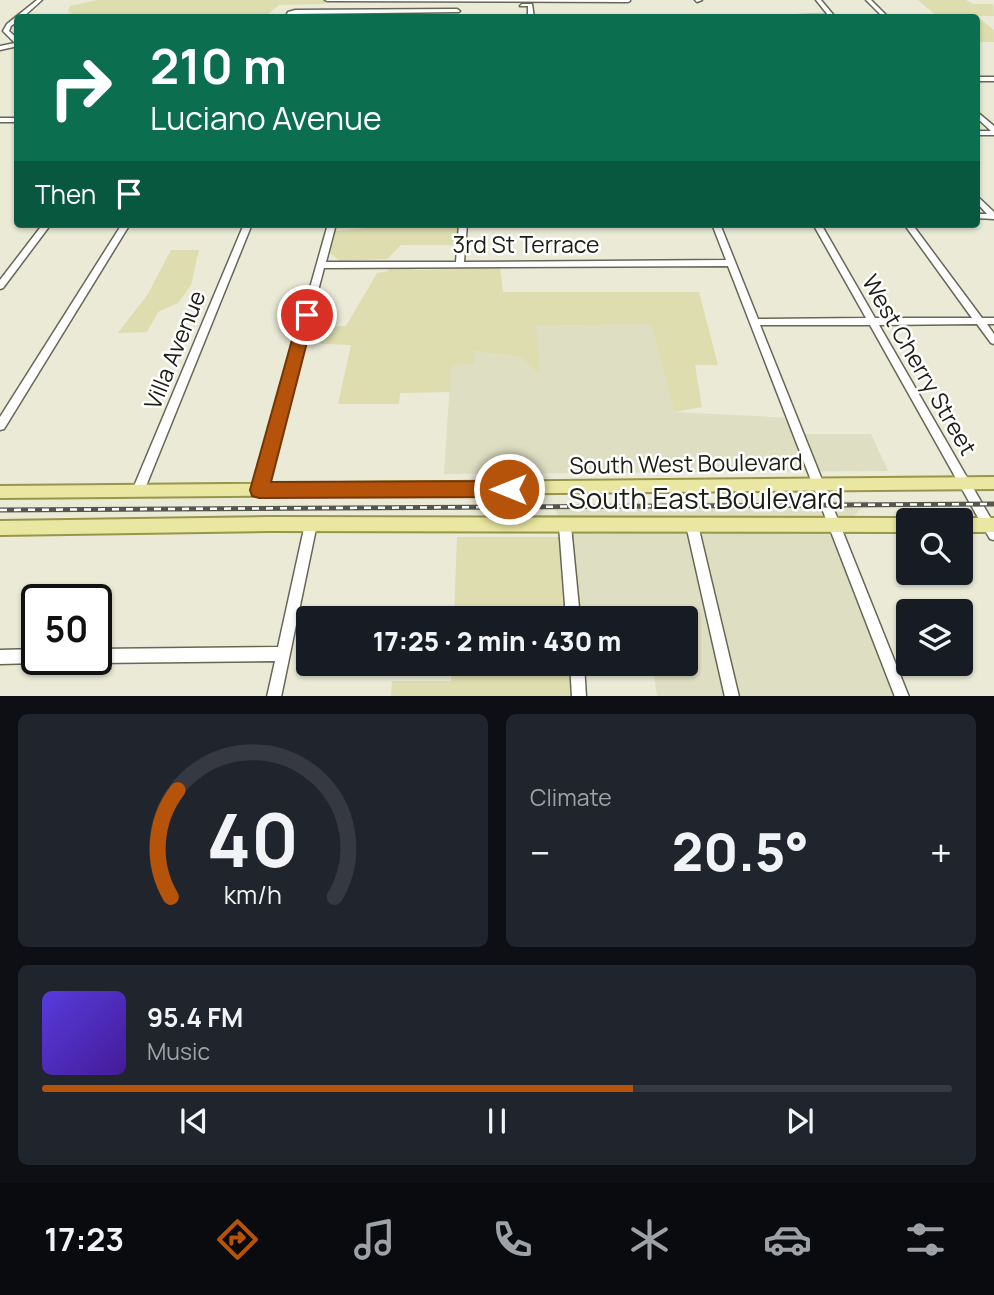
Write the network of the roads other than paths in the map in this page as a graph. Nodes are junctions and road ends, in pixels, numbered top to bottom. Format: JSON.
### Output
{"nodes":[{"id":1,"x":40,"y":0,"type":"edge"},
{"id":2,"x":327,"y":0,"type":"edge"},
{"id":3,"x":628,"y":0,"type":"edge"},
{"id":4,"x":818,"y":0,"type":"edge"},
{"id":5,"x":868,"y":0,"type":"edge"},
{"id":6,"x":458,"y":7,"type":"edge"},
{"id":7,"x":23,"y":14,"type":"edge"},
{"id":8,"x":310,"y":14,"type":"edge"},
{"id":9,"x":531,"y":14,"type":"edge"},
{"id":10,"x":830,"y":14,"type":"edge"},
{"id":11,"x":883,"y":14,"type":"edge"},
{"id":12,"x":14,"y":21,"type":"edge"},
{"id":13,"x":14,"y":40,"type":"edge"},
{"id":14,"x":980,"y":117,"type":"edge"},
{"id":15,"x":994,"y":131,"type":"edge"},
{"id":16,"x":980,"y":201,"type":"edge"},
{"id":17,"x":994,"y":216,"type":"edge"},
{"id":18,"x":44,"y":228,"type":"edge"},
{"id":19,"x":124,"y":228,"type":"edge"},
{"id":20,"x":246,"y":228,"type":"edge"},
{"id":21,"x":331,"y":228,"type":"edge"},
{"id":22,"x":463,"y":228,"type":"edge"},
{"id":23,"x":718,"y":228,"type":"edge"},
{"id":24,"x":819,"y":228,"type":"edge"},
{"id":25,"x":911,"y":228,"type":"edge"},
{"id":26,"x":731,"y":263,"type":"junction"},
{"id":27,"x":320,"y":265,"type":"junction"},
{"id":28,"x":460,"y":265,"type":"junction"},
{"id":29,"x":0,"y":286,"type":"edge"},
{"id":30,"x":979,"y":321,"type":"junction"},
{"id":31,"x":994,"y":321,"type":"edge"},
{"id":32,"x":754,"y":322,"type":"junction"},
{"id":33,"x":872,"y":322,"type":"junction"},
{"id":34,"x":994,"y":341,"type":"edge"},
{"id":35,"x":0,"y":426,"type":"edge"},
{"id":36,"x":964,"y":483,"type":"junction"},
{"id":37,"x":994,"y":483,"type":"edge"},
{"id":38,"x":819,"y":485,"type":"junction"},
{"id":39,"x":259,"y":490,"type":"junction"},
{"id":40,"x":138,"y":491,"type":"junction"},
{"id":41,"x":0,"y":492,"type":"edge"},
{"id":42,"x":311,"y":524,"type":"junction"},
{"id":43,"x":834,"y":524,"type":"junction"},
{"id":44,"x":692,"y":525,"type":"junction"},
{"id":45,"x":896,"y":525,"type":"edge"},
{"id":46,"x":565,"y":526,"type":"junction"},
{"id":47,"x":973,"y":526,"type":"edge"},
{"id":48,"x":0,"y":528,"type":"edge"},
{"id":49,"x":992,"y":528,"type":"edge"},
{"id":50,"x":572,"y":606,"type":"edge"},
{"id":51,"x":283,"y":654,"type":"junction"},
{"id":52,"x":21,"y":656,"type":"edge"},
{"id":53,"x":112,"y":656,"type":"edge"},
{"id":54,"x":0,"y":657,"type":"edge"},
{"id":55,"x":578,"y":676,"type":"edge"},
{"id":56,"x":274,"y":696,"type":"edge"},
{"id":57,"x":579,"y":696,"type":"edge"},
{"id":58,"x":732,"y":696,"type":"edge"},
{"id":59,"x":902,"y":696,"type":"edge"}],
"edges":[{"from":1,"to":7,"type":"street"},
{"from":2,"to":6,"type":"street"},
{"from":3,"to":6,"type":"street"},
{"from":4,"to":10,"type":"street"},
{"from":5,"to":11,"type":"street"},
{"from":6,"to":8,"type":"street"},
{"from":6,"to":9,"type":"street"},
{"from":12,"to":13,"type":"street"},
{"from":14,"to":15,"type":"street"},
{"from":16,"to":17,"type":"street"},
{"from":18,"to":29,"type":"street"},
{"from":19,"to":35,"type":"street"},
{"from":20,"to":40,"type":"street","name":"Villa Avenue"},
{"from":21,"to":27,"type":"street"},
{"from":22,"to":28,"type":"street"},
{"from":23,"to":26,"type":"street"},
{"from":24,"to":33,"type":"street","name":"West Cherry Street"},
{"from":25,"to":30,"type":"street"},
{"from":26,"to":28,"type":"street","name":"3rd St Terrace"},
{"from":26,"to":32,"type":"street"},
{"from":27,"to":28,"type":"street","name":"3rd St Terrace"},
{"from":27,"to":39,"type":"street"},
{"from":30,"to":31,"type":"street"},
{"from":30,"to":33,"type":"street"},
{"from":30,"to":34,"type":"street"},
{"from":32,"to":33,"type":"street"},
{"from":32,"to":38,"type":"street"},
{"from":33,"to":36,"type":"street","name":"West Cherry Street"},
{"from":36,"to":37,"type":"main road","name":"South West Boulevard"},
{"from":36,"to":38,"type":"main road","name":"South West Boulevard"},
{"from":36,"to":49,"type":"street","name":"West Cherry Street"},
{"from":38,"to":39,"type":"main road","name":"South West Boulevard"},
{"from":38,"to":43,"type":"street"},
{"from":39,"to":40,"type":"main road","name":"South West Boulevard"},
{"from":40,"to":41,"type":"main road","name":"South West Boulevard"},
{"from":42,"to":46,"type":"main road","name":"South East Boulevard"},
{"from":42,"to":48,"type":"main road","name":"South East Boulevard"},
{"from":42,"to":51,"type":"street"},
{"from":43,"to":44,"type":"main road","name":"South East Boulevard"},
{"from":43,"to":45,"type":"main road","name":"South East Boulevard"},
{"from":43,"to":59,"type":"street"},
{"from":44,"to":46,"type":"main road","name":"South East Boulevard"},
{"from":44,"to":58,"type":"street"},
{"from":46,"to":50,"type":"street"},
{"from":47,"to":49,"type":"main road"},
{"from":51,"to":53,"type":"street"},
{"from":51,"to":56,"type":"street"},
{"from":52,"to":54,"type":"street"},
{"from":55,"to":57,"type":"street"}]}
